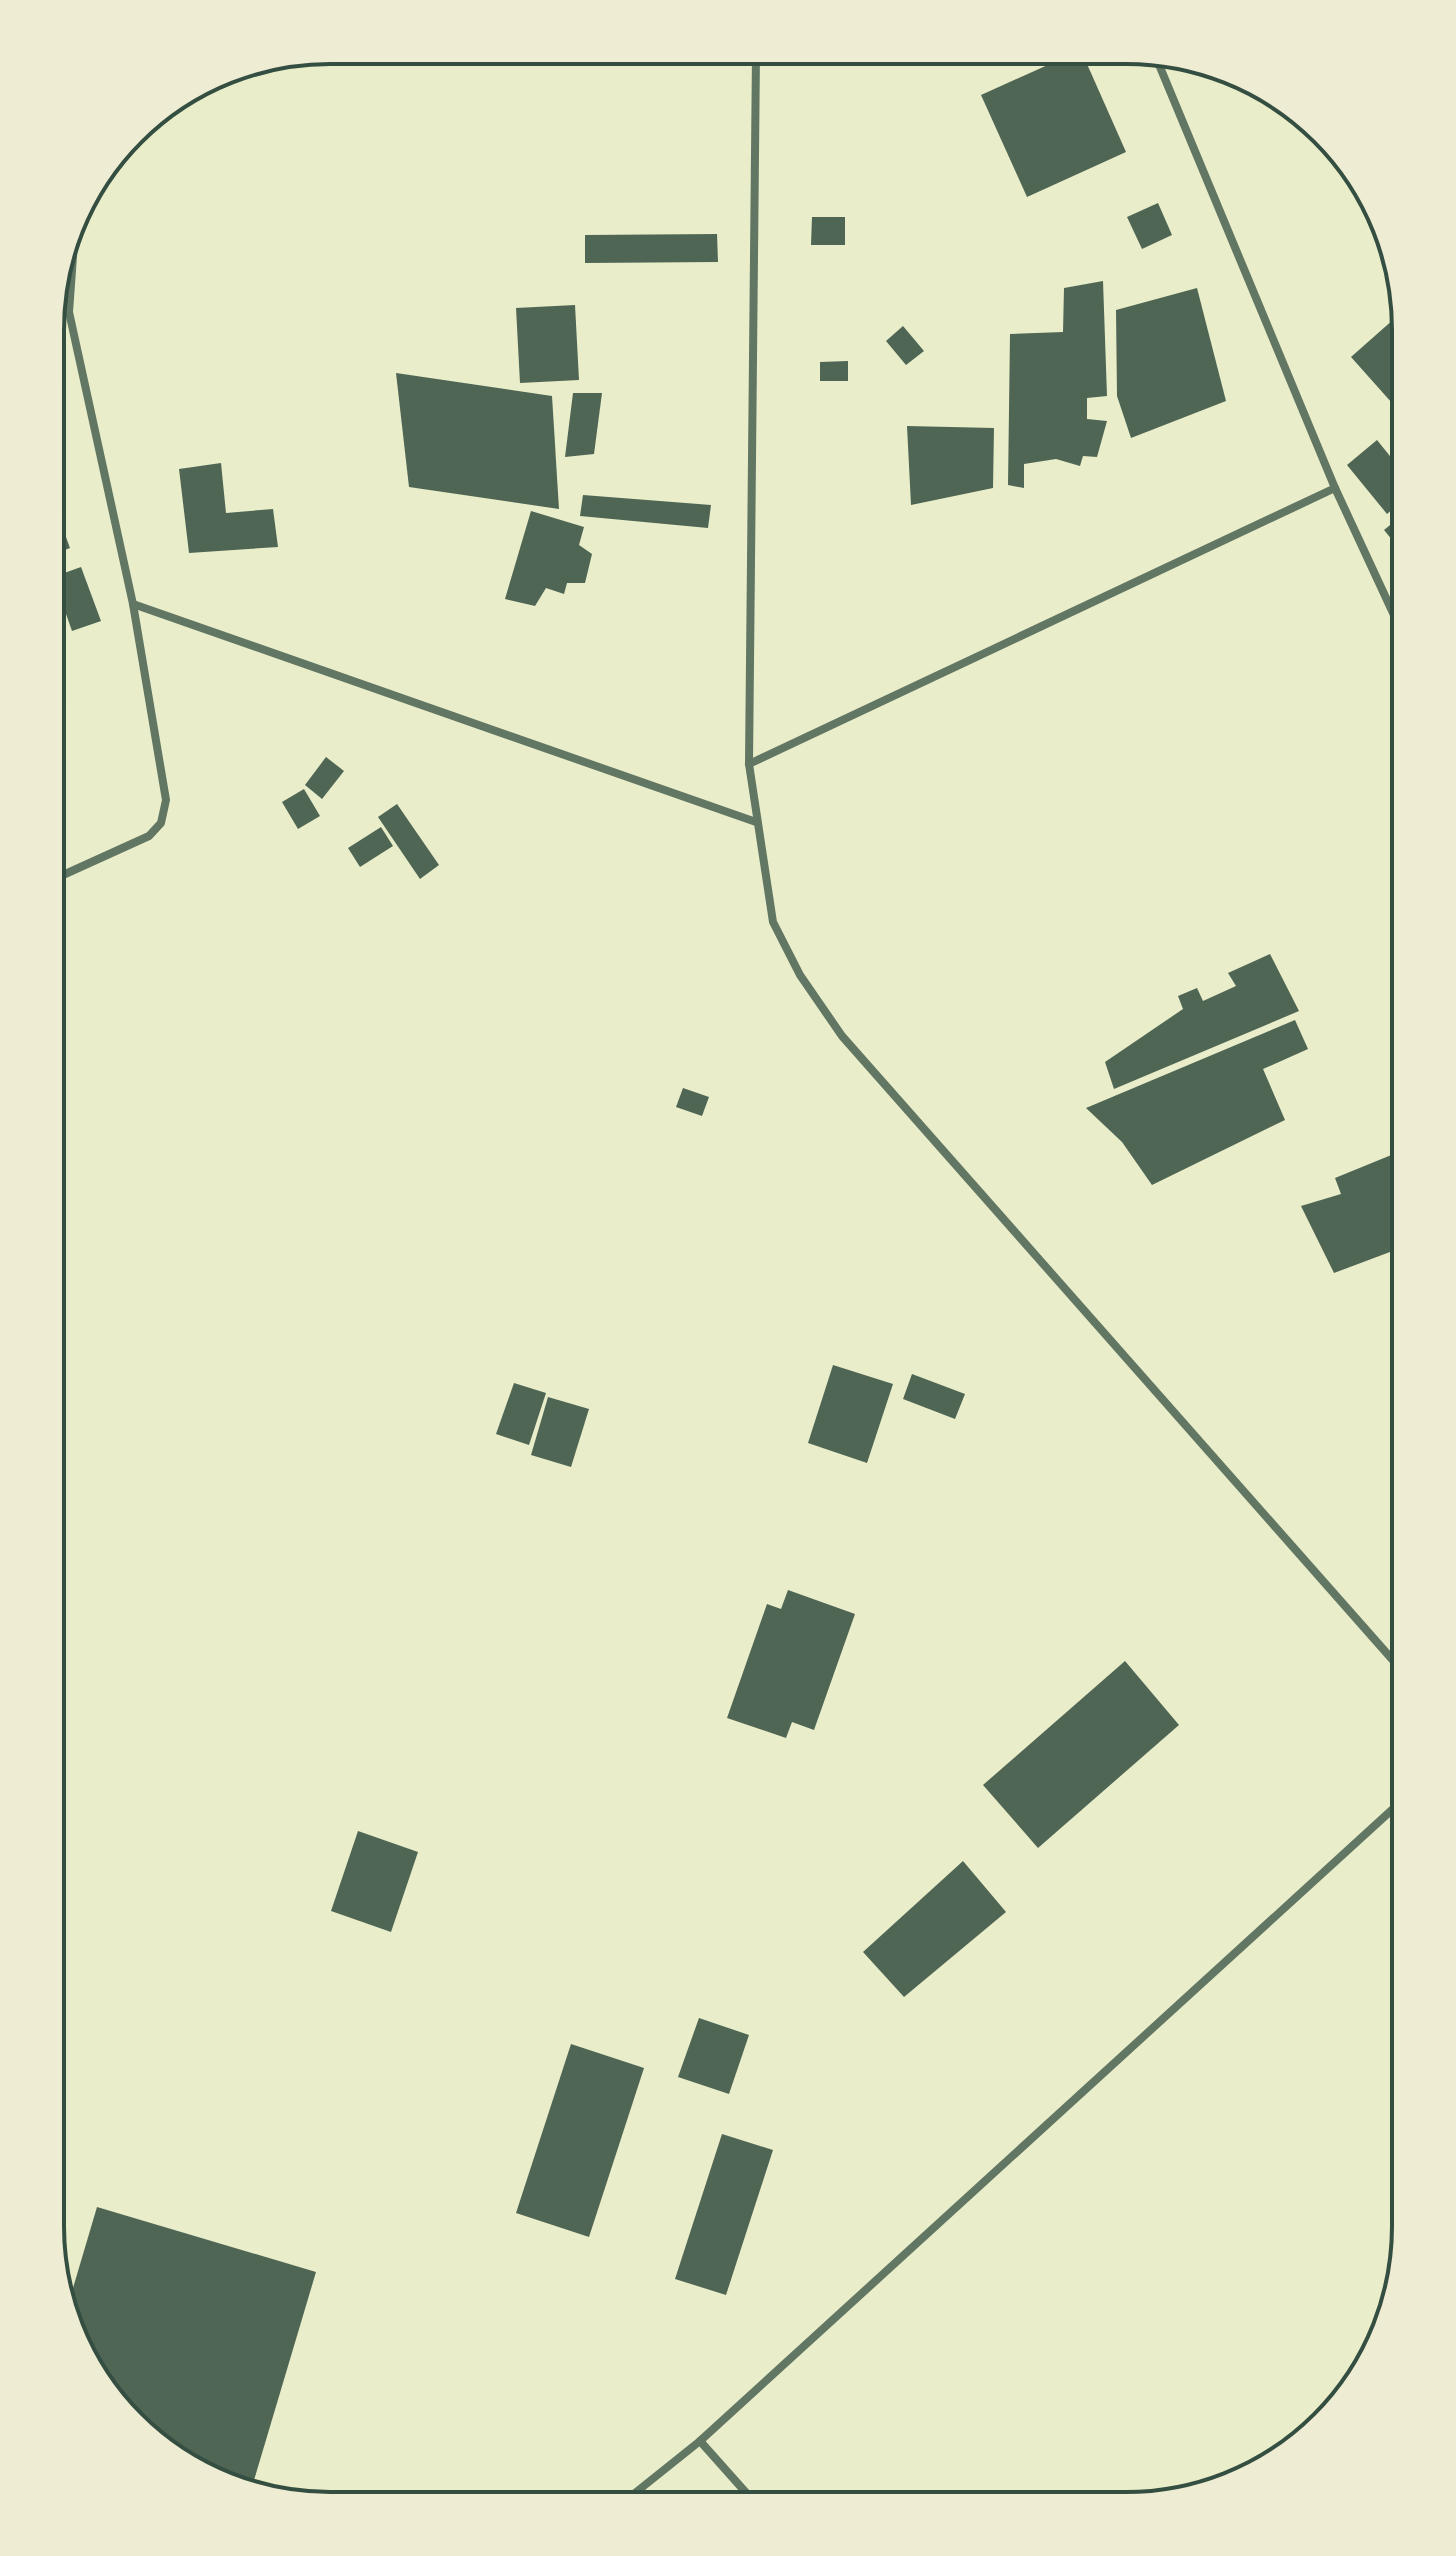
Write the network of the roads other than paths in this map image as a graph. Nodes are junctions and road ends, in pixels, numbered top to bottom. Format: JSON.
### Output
{"nodes":[{"id":1,"x":756,"y":64,"type":"edge"},
{"id":2,"x":1160,"y":66,"type":"edge"},
{"id":3,"x":73,"y":263,"type":"edge"},
{"id":4,"x":69,"y":312,"type":"junction"},
{"id":5,"x":65,"y":314,"type":"edge"},
{"id":6,"x":1335,"y":488,"type":"junction"},
{"id":7,"x":133,"y":604,"type":"junction"},
{"id":8,"x":1392,"y":611,"type":"edge"},
{"id":9,"x":749,"y":764,"type":"junction"},
{"id":10,"x":756,"y":822,"type":"junction"},
{"id":11,"x":64,"y":875,"type":"edge"},
{"id":12,"x":1391,"y":1658,"type":"edge"},
{"id":13,"x":1391,"y":1810,"type":"edge"},
{"id":14,"x":700,"y":2441,"type":"junction"},
{"id":15,"x":636,"y":2492,"type":"edge"},
{"id":16,"x":745,"y":2492,"type":"edge"}],
"edges":[{"from":1,"to":9,"type":"street"},
{"from":2,"to":6,"type":"street"},
{"from":3,"to":4,"type":"street"},
{"from":4,"to":5,"type":"street"},
{"from":4,"to":7,"type":"street"},
{"from":6,"to":8,"type":"street"},
{"from":6,"to":9,"type":"street"},
{"from":7,"to":10,"type":"street"},
{"from":7,"to":11,"type":"street"},
{"from":9,"to":10,"type":"street"},
{"from":10,"to":12,"type":"street"},
{"from":13,"to":14,"type":"street"},
{"from":14,"to":15,"type":"street"},
{"from":14,"to":16,"type":"street"}]}
